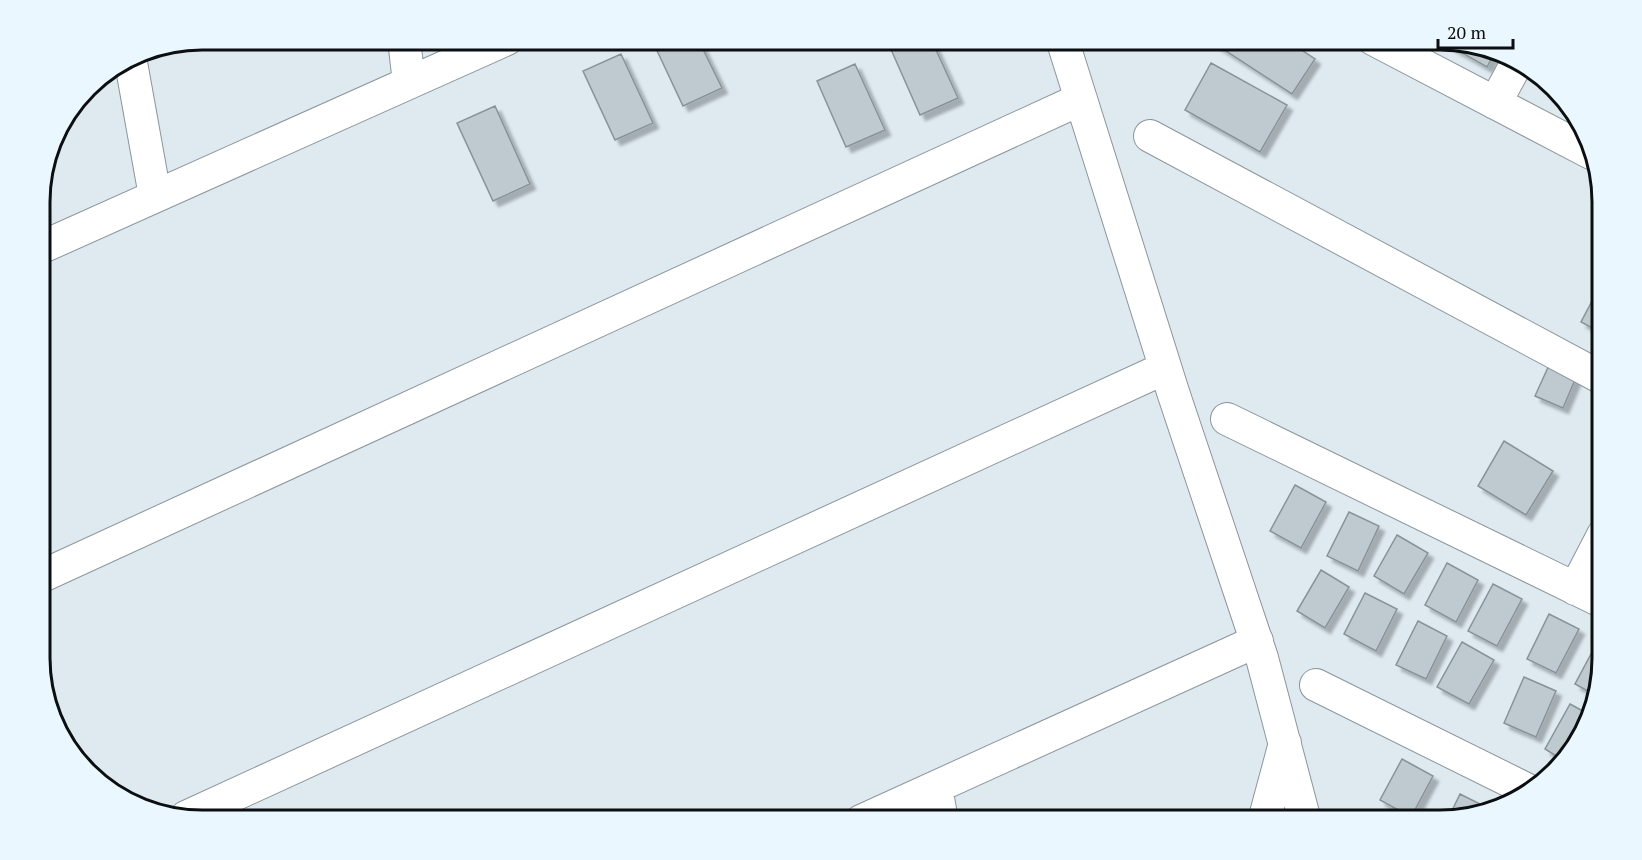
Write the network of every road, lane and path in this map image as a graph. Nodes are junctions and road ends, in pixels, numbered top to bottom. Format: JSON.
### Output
{"nodes":[{"id":1,"x":405,"y":50,"type":"edge"},
{"id":2,"x":482,"y":50,"type":"edge"},
{"id":3,"x":1065,"y":50,"type":"edge"},
{"id":4,"x":1394,"y":50,"type":"edge"},
{"id":5,"x":132,"y":66,"type":"edge"},
{"id":6,"x":1514,"y":68,"type":"edge"},
{"id":7,"x":409,"y":82,"type":"junction"},
{"id":8,"x":1081,"y":99,"type":"junction"},
{"id":9,"x":1495,"y":103,"type":"junction"},
{"id":10,"x":1150,"y":136,"type":"dead end"},
{"id":11,"x":1582,"y":148,"type":"edge"},
{"id":12,"x":155,"y":196,"type":"junction"},
{"id":13,"x":50,"y":243,"type":"edge"},
{"id":14,"x":1165,"y":368,"type":"junction"},
{"id":15,"x":1592,"y":373,"type":"edge"},
{"id":16,"x":1227,"y":419,"type":"dead end"},
{"id":17,"x":1592,"y":556,"type":"edge"},
{"id":18,"x":50,"y":572,"type":"edge"},
{"id":19,"x":1575,"y":589,"type":"junction"},
{"id":20,"x":1592,"y":598,"type":"edge"},
{"id":21,"x":1257,"y":641,"type":"junction"},
{"id":22,"x":1316,"y":685,"type":"dead end"},
{"id":23,"x":1285,"y":742,"type":"junction"},
{"id":24,"x":936,"y":787,"type":"junction"},
{"id":25,"x":1522,"y":787,"type":"edge"},
{"id":26,"x":201,"y":810,"type":"edge"},
{"id":27,"x":885,"y":810,"type":"edge"},
{"id":28,"x":940,"y":810,"type":"edge"},
{"id":29,"x":1267,"y":810,"type":"edge"},
{"id":30,"x":1302,"y":810,"type":"edge"}],
"edges":[{"from":1,"to":7,"type":"street"},
{"from":2,"to":7,"type":"street"},
{"from":3,"to":8,"type":"street"},
{"from":4,"to":9,"type":"street"},
{"from":5,"to":12,"type":"street"},
{"from":6,"to":9,"type":"street"},
{"from":7,"to":12,"type":"street"},
{"from":8,"to":14,"type":"street"},
{"from":8,"to":18,"type":"street"},
{"from":9,"to":11,"type":"street"},
{"from":10,"to":15,"type":"street"},
{"from":12,"to":13,"type":"street"},
{"from":14,"to":21,"type":"street"},
{"from":14,"to":26,"type":"street"},
{"from":16,"to":19,"type":"street"},
{"from":17,"to":19,"type":"street"},
{"from":19,"to":20,"type":"street"},
{"from":21,"to":23,"type":"street"},
{"from":21,"to":24,"type":"street"},
{"from":22,"to":25,"type":"street"},
{"from":23,"to":29,"type":"street"},
{"from":23,"to":30,"type":"street"},
{"from":24,"to":27,"type":"street"},
{"from":24,"to":28,"type":"street"}]}
